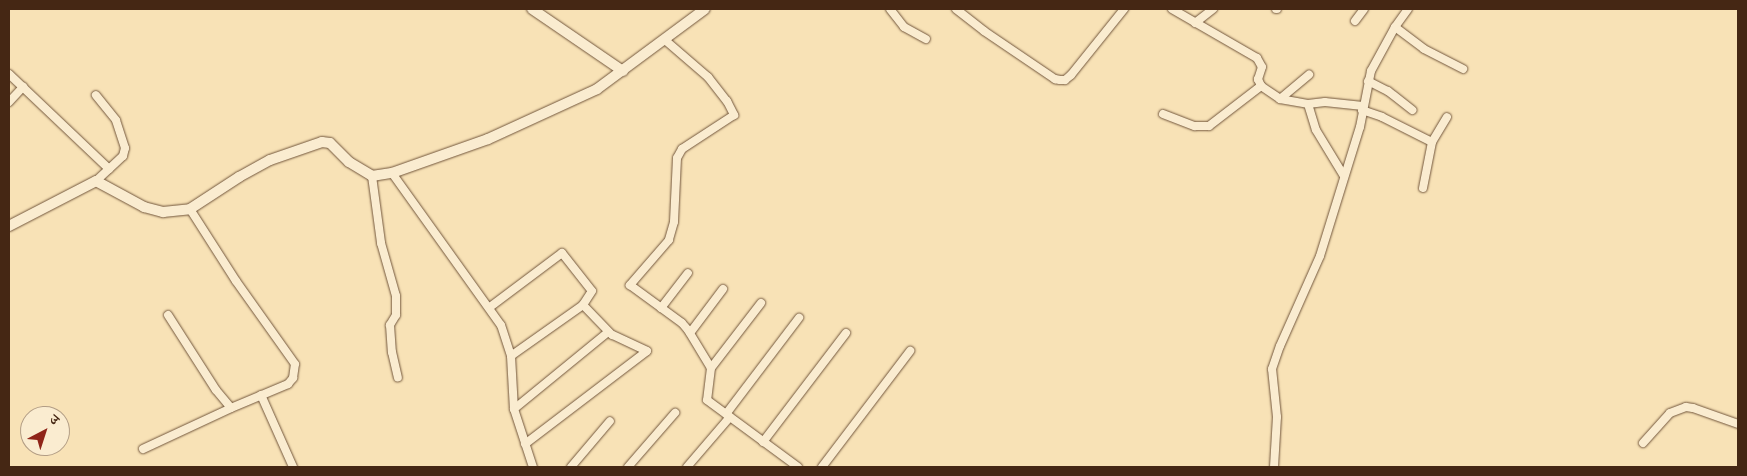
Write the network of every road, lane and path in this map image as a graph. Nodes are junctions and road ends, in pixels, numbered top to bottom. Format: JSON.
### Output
{"nodes":[{"id":1,"x":532,"y":9,"type":"edge"},
{"id":2,"x":705,"y":9,"type":"edge"},
{"id":3,"x":890,"y":9,"type":"edge"},
{"id":4,"x":956,"y":9,"type":"edge"},
{"id":5,"x":1124,"y":9,"type":"edge"},
{"id":6,"x":1172,"y":9,"type":"edge"},
{"id":7,"x":1213,"y":9,"type":"edge"},
{"id":8,"x":1364,"y":9,"type":"edge"},
{"id":9,"x":1408,"y":9,"type":"edge"},
{"id":10,"x":1355,"y":21,"type":"dead end"},
{"id":11,"x":1195,"y":23,"type":"junction"},
{"id":12,"x":1395,"y":27,"type":"junction"},
{"id":13,"x":926,"y":39,"type":"dead end"},
{"id":14,"x":665,"y":40,"type":"junction"},
{"id":15,"x":1463,"y":69,"type":"dead end"},
{"id":16,"x":623,"y":71,"type":"junction"},
{"id":17,"x":9,"y":74,"type":"edge"},
{"id":18,"x":1309,"y":75,"type":"dead end"},
{"id":19,"x":1368,"y":81,"type":"junction"},
{"id":20,"x":1261,"y":86,"type":"junction"},
{"id":21,"x":23,"y":87,"type":"junction"},
{"id":22,"x":96,"y":95,"type":"dead end"},
{"id":23,"x":1280,"y":99,"type":"junction"},
{"id":24,"x":9,"y":102,"type":"edge"},
{"id":25,"x":1308,"y":104,"type":"junction"},
{"id":26,"x":1362,"y":108,"type":"junction"},
{"id":27,"x":1412,"y":110,"type":"dead end"},
{"id":28,"x":1163,"y":114,"type":"dead end"},
{"id":29,"x":1446,"y":117,"type":"dead end"},
{"id":30,"x":1432,"y":142,"type":"junction"},
{"id":31,"x":110,"y":169,"type":"junction"},
{"id":32,"x":392,"y":173,"type":"junction"},
{"id":33,"x":372,"y":176,"type":"junction"},
{"id":34,"x":1344,"y":176,"type":"junction"},
{"id":35,"x":96,"y":181,"type":"junction"},
{"id":36,"x":1423,"y":188,"type":"dead end"},
{"id":37,"x":190,"y":209,"type":"junction"},
{"id":38,"x":9,"y":226,"type":"edge"},
{"id":39,"x":688,"y":273,"type":"dead end"},
{"id":40,"x":724,"y":289,"type":"dead end"},
{"id":41,"x":761,"y":303,"type":"dead end"},
{"id":42,"x":583,"y":305,"type":"junction"},
{"id":43,"x":490,"y":307,"type":"junction"},
{"id":44,"x":662,"y":308,"type":"junction"},
{"id":45,"x":168,"y":315,"type":"dead end"},
{"id":46,"x":799,"y":318,"type":"dead end"},
{"id":47,"x":608,"y":332,"type":"junction"},
{"id":48,"x":690,"y":333,"type":"junction"},
{"id":49,"x":846,"y":333,"type":"dead end"},
{"id":50,"x":910,"y":351,"type":"dead end"},
{"id":51,"x":511,"y":356,"type":"junction"},
{"id":52,"x":711,"y":368,"type":"junction"},
{"id":53,"x":398,"y":377,"type":"dead end"},
{"id":54,"x":261,"y":395,"type":"junction"},
{"id":55,"x":231,"y":408,"type":"junction"},
{"id":56,"x":514,"y":410,"type":"junction"},
{"id":57,"x":675,"y":414,"type":"dead end"},
{"id":58,"x":728,"y":415,"type":"junction"},
{"id":59,"x":610,"y":421,"type":"dead end"},
{"id":60,"x":1738,"y":424,"type":"edge"},
{"id":61,"x":763,"y":442,"type":"junction"},
{"id":62,"x":1643,"y":442,"type":"dead end"},
{"id":63,"x":525,"y":444,"type":"junction"},
{"id":64,"x":143,"y":449,"type":"dead end"},
{"id":65,"x":293,"y":467,"type":"edge"},
{"id":66,"x":534,"y":467,"type":"edge"},
{"id":67,"x":571,"y":467,"type":"edge"},
{"id":68,"x":628,"y":467,"type":"edge"},
{"id":69,"x":687,"y":467,"type":"edge"},
{"id":70,"x":798,"y":467,"type":"edge"},
{"id":71,"x":822,"y":467,"type":"edge"},
{"id":72,"x":1274,"y":467,"type":"edge"}],
"edges":[{"from":1,"to":16,"type":"street"},
{"from":2,"to":14,"type":"street"},
{"from":3,"to":13,"type":"street"},
{"from":4,"to":5,"type":"street"},
{"from":6,"to":11,"type":"street"},
{"from":7,"to":11,"type":"street"},
{"from":8,"to":10,"type":"street"},
{"from":9,"to":12,"type":"street"},
{"from":11,"to":20,"type":"street"},
{"from":12,"to":15,"type":"street"},
{"from":12,"to":19,"type":"street"},
{"from":14,"to":16,"type":"street"},
{"from":14,"to":44,"type":"street"},
{"from":16,"to":32,"type":"street"},
{"from":17,"to":21,"type":"street"},
{"from":18,"to":23,"type":"street"},
{"from":19,"to":26,"type":"street"},
{"from":19,"to":27,"type":"street"},
{"from":20,"to":23,"type":"street"},
{"from":20,"to":28,"type":"street"},
{"from":21,"to":24,"type":"street"},
{"from":21,"to":31,"type":"street"},
{"from":22,"to":31,"type":"street"},
{"from":23,"to":25,"type":"street"},
{"from":25,"to":26,"type":"street"},
{"from":25,"to":34,"type":"street"},
{"from":26,"to":30,"type":"street"},
{"from":26,"to":34,"type":"street"},
{"from":29,"to":30,"type":"street"},
{"from":30,"to":36,"type":"street"},
{"from":31,"to":35,"type":"street"},
{"from":32,"to":33,"type":"street"},
{"from":32,"to":43,"type":"street"},
{"from":33,"to":37,"type":"street"},
{"from":33,"to":53,"type":"street"},
{"from":34,"to":72,"type":"street"},
{"from":35,"to":37,"type":"street"},
{"from":35,"to":38,"type":"street"},
{"from":37,"to":54,"type":"street"},
{"from":39,"to":44,"type":"street"},
{"from":40,"to":48,"type":"street"},
{"from":41,"to":52,"type":"street"},
{"from":42,"to":43,"type":"street"},
{"from":42,"to":47,"type":"street"},
{"from":42,"to":51,"type":"street"},
{"from":43,"to":51,"type":"street"},
{"from":44,"to":48,"type":"street"},
{"from":45,"to":55,"type":"street"},
{"from":46,"to":58,"type":"street"},
{"from":47,"to":56,"type":"street"},
{"from":47,"to":63,"type":"street"},
{"from":48,"to":52,"type":"street"},
{"from":49,"to":61,"type":"street"},
{"from":50,"to":71,"type":"street"},
{"from":51,"to":56,"type":"street"},
{"from":52,"to":58,"type":"street"},
{"from":54,"to":55,"type":"street"},
{"from":54,"to":65,"type":"street"},
{"from":55,"to":64,"type":"street"},
{"from":56,"to":63,"type":"street"},
{"from":57,"to":68,"type":"street"},
{"from":58,"to":61,"type":"street"},
{"from":58,"to":69,"type":"street"},
{"from":59,"to":67,"type":"street"},
{"from":60,"to":62,"type":"street"},
{"from":61,"to":70,"type":"street"},
{"from":63,"to":66,"type":"street"}]}
